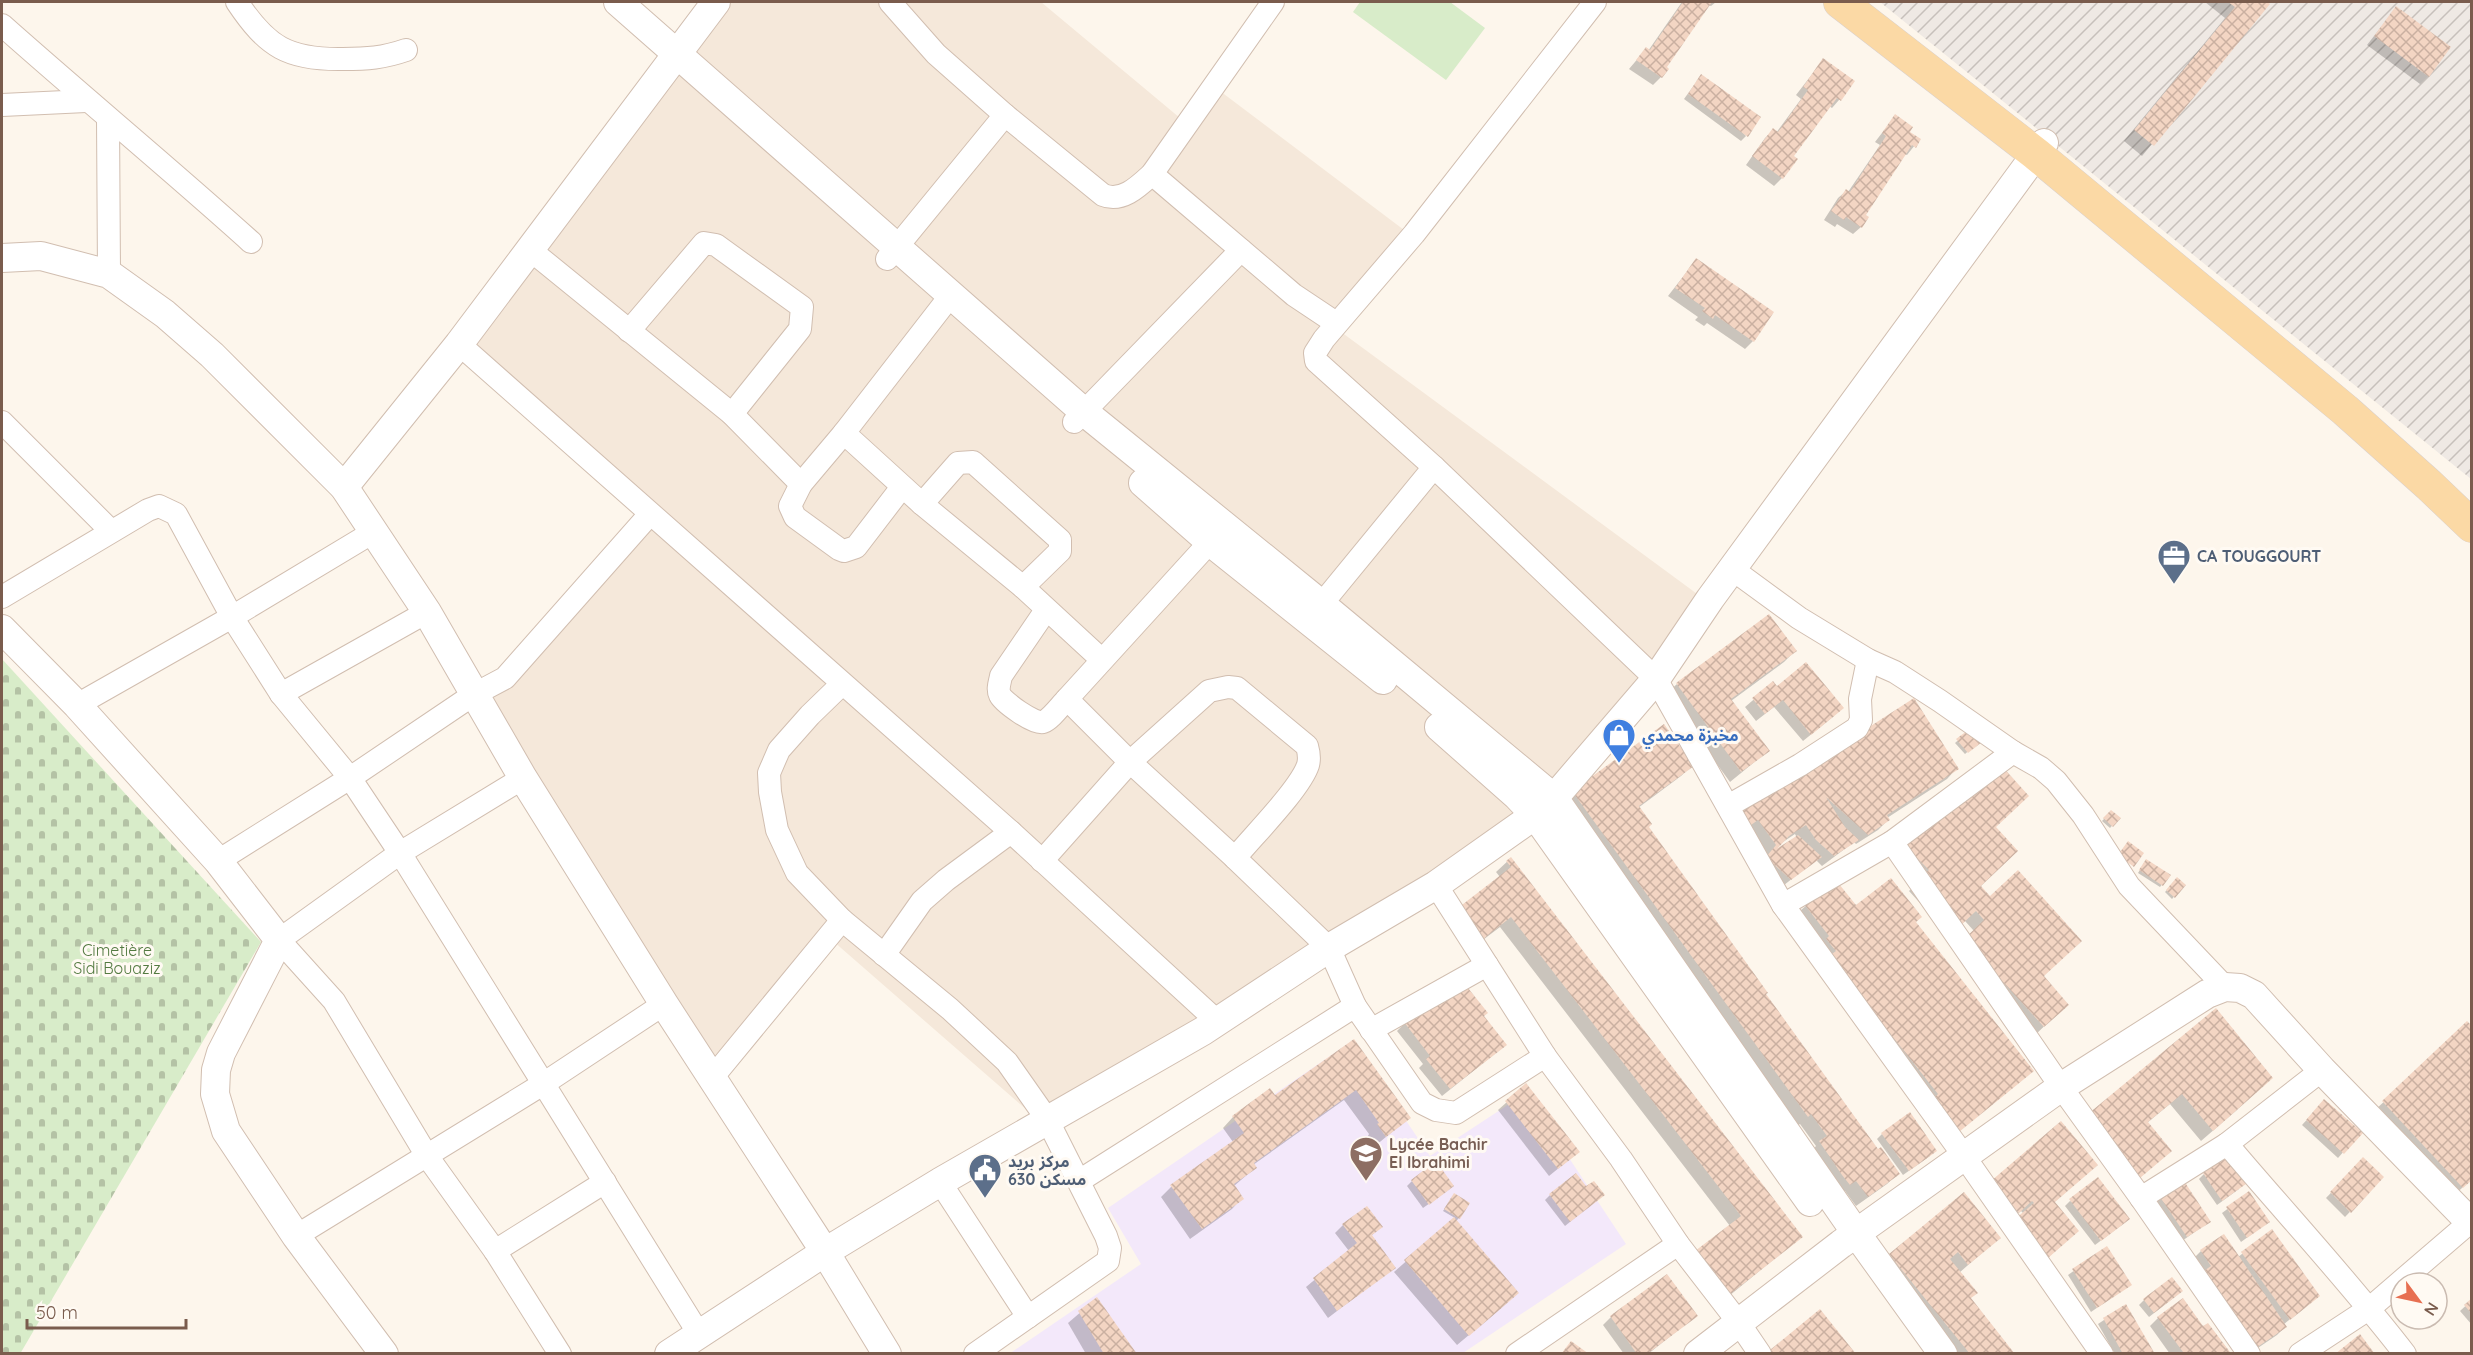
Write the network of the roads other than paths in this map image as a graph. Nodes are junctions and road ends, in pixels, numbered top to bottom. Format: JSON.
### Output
{"nodes":[{"id":1,"x":237,"y":2,"type":"edge"},
{"id":2,"x":597,"y":2,"type":"edge"},
{"id":3,"x":618,"y":2,"type":"edge"},
{"id":4,"x":716,"y":2,"type":"edge"},
{"id":5,"x":890,"y":2,"type":"edge"},
{"id":6,"x":1273,"y":2,"type":"edge"},
{"id":7,"x":1595,"y":2,"type":"edge"},
{"id":8,"x":1840,"y":2,"type":"edge"},
{"id":9,"x":1861,"y":2,"type":"edge"},
{"id":10,"x":2,"y":25,"type":"edge"},
{"id":11,"x":406,"y":50,"type":"dead end"},
{"id":12,"x":671,"y":59,"type":"junction"},
{"id":13,"x":86,"y":101,"type":"junction"},
{"id":14,"x":2,"y":105,"type":"edge"},
{"id":15,"x":1005,"y":115,"type":"junction"},
{"id":16,"x":108,"y":118,"type":"junction"},
{"id":17,"x":2040,"y":148,"type":"junction"},
{"id":18,"x":1152,"y":174,"type":"junction"},
{"id":19,"x":250,"y":242,"type":"dead end"},
{"id":20,"x":529,"y":249,"type":"junction"},
{"id":21,"x":1241,"y":250,"type":"junction"},
{"id":22,"x":892,"y":253,"type":"junction"},
{"id":23,"x":2,"y":258,"type":"edge"},
{"id":24,"x":109,"y":274,"type":"junction"},
{"id":25,"x":946,"y":300,"type":"junction"},
{"id":26,"x":1336,"y":323,"type":"junction"},
{"id":27,"x":629,"y":331,"type":"junction"},
{"id":28,"x":459,"y":344,"type":"junction"},
{"id":29,"x":732,"y":414,"type":"junction"},
{"id":30,"x":1078,"y":416,"type":"junction"},
{"id":31,"x":2,"y":422,"type":"edge"},
{"id":32,"x":844,"y":433,"type":"junction"},
{"id":33,"x":1434,"y":467,"type":"junction"},
{"id":34,"x":801,"y":484,"type":"junction"},
{"id":35,"x":344,"y":487,"type":"junction"},
{"id":36,"x":902,"y":487,"type":"junction"},
{"id":37,"x":922,"y":504,"type":"junction"},
{"id":38,"x":2472,"y":508,"type":"edge"},
{"id":39,"x":650,"y":514,"type":"junction"},
{"id":40,"x":2472,"y":526,"type":"edge"},
{"id":41,"x":111,"y":531,"type":"junction"},
{"id":42,"x":375,"y":531,"type":"junction"},
{"id":43,"x":1217,"y":534,"type":"junction"},
{"id":44,"x":1732,"y":569,"type":"junction"},
{"id":45,"x":1023,"y":587,"type":"junction"},
{"id":46,"x":2,"y":597,"type":"edge"},
{"id":47,"x":1046,"y":610,"type":"junction"},
{"id":48,"x":427,"y":612,"type":"junction"},
{"id":49,"x":1315,"y":612,"type":"junction"},
{"id":50,"x":232,"y":617,"type":"junction"},
{"id":51,"x":2,"y":629,"type":"edge"},
{"id":52,"x":1101,"y":659,"type":"junction"},
{"id":53,"x":1868,"y":660,"type":"junction"},
{"id":54,"x":1656,"y":679,"type":"junction"},
{"id":55,"x":842,"y":684,"type":"junction"},
{"id":56,"x":281,"y":694,"type":"junction"},
{"id":57,"x":473,"y":695,"type":"junction"},
{"id":58,"x":1067,"y":699,"type":"junction"},
{"id":59,"x":77,"y":705,"type":"junction"},
{"id":60,"x":2013,"y":752,"type":"junction"},
{"id":61,"x":1130,"y":762,"type":"junction"},
{"id":62,"x":350,"y":778,"type":"junction"},
{"id":63,"x":523,"y":778,"type":"junction"},
{"id":64,"x":1728,"y":806,"type":"junction"},
{"id":65,"x":1545,"y":807,"type":"junction"},
{"id":66,"x":1011,"y":832,"type":"junction"},
{"id":67,"x":1892,"y":842,"type":"junction"},
{"id":68,"x":400,"y":854,"type":"junction"},
{"id":69,"x":1235,"y":858,"type":"junction"},
{"id":70,"x":218,"y":861,"type":"junction"},
{"id":71,"x":1042,"y":861,"type":"junction"},
{"id":72,"x":1436,"y":885,"type":"junction"},
{"id":73,"x":1783,"y":906,"type":"junction"},
{"id":74,"x":842,"y":920,"type":"junction"},
{"id":75,"x":279,"y":940,"type":"junction"},
{"id":76,"x":1329,"y":948,"type":"junction"},
{"id":77,"x":884,"y":955,"type":"junction"},
{"id":78,"x":1487,"y":965,"type":"junction"},
{"id":79,"x":2225,"y":987,"type":"junction"},
{"id":80,"x":664,"y":1004,"type":"junction"},
{"id":81,"x":1354,"y":1006,"type":"junction"},
{"id":82,"x":1217,"y":1021,"type":"junction"},
{"id":83,"x":1371,"y":1030,"type":"junction"},
{"id":84,"x":1545,"y":1056,"type":"junction"},
{"id":85,"x":2322,"y":1070,"type":"junction"},
{"id":86,"x":712,"y":1078,"type":"junction"},
{"id":87,"x":543,"y":1084,"type":"junction"},
{"id":88,"x":2061,"y":1087,"type":"junction"},
{"id":89,"x":1047,"y":1119,"type":"junction"},
{"id":90,"x":2227,"y":1144,"type":"junction"},
{"id":91,"x":427,"y":1156,"type":"junction"},
{"id":92,"x":1964,"y":1156,"type":"junction"},
{"id":93,"x":1079,"y":1180,"type":"junction"},
{"id":94,"x":605,"y":1182,"type":"junction"},
{"id":95,"x":940,"y":1182,"type":"junction"},
{"id":96,"x":2141,"y":1198,"type":"junction"},
{"id":97,"x":2471,"y":1222,"type":"edge"},
{"id":98,"x":296,"y":1236,"type":"junction"},
{"id":99,"x":1848,"y":1239,"type":"junction"},
{"id":100,"x":1678,"y":1244,"type":"junction"},
{"id":101,"x":495,"y":1251,"type":"junction"},
{"id":102,"x":825,"y":1252,"type":"junction"},
{"id":103,"x":2370,"y":1308,"type":"junction"},
{"id":104,"x":1028,"y":1317,"type":"junction"},
{"id":105,"x":1739,"y":1323,"type":"junction"},
{"id":106,"x":699,"y":1334,"type":"junction"},
{"id":107,"x":384,"y":1353,"type":"edge"},
{"id":108,"x":560,"y":1353,"type":"edge"},
{"id":109,"x":669,"y":1353,"type":"edge"},
{"id":110,"x":888,"y":1353,"type":"edge"},
{"id":111,"x":975,"y":1353,"type":"edge"},
{"id":112,"x":1516,"y":1353,"type":"edge"},
{"id":113,"x":1698,"y":1353,"type":"edge"},
{"id":114,"x":1760,"y":1353,"type":"edge"},
{"id":115,"x":1919,"y":1353,"type":"edge"},
{"id":116,"x":1943,"y":1353,"type":"edge"},
{"id":117,"x":2102,"y":1353,"type":"edge"},
{"id":118,"x":2250,"y":1353,"type":"edge"},
{"id":119,"x":2300,"y":1353,"type":"edge"},
{"id":120,"x":2405,"y":1353,"type":"edge"}],
"edges":[{"from":1,"to":11,"type":"street"},
{"from":2,"to":12,"type":"street"},
{"from":3,"to":12,"type":"street"},
{"from":4,"to":12,"type":"street"},
{"from":5,"to":15,"type":"street"},
{"from":6,"to":18,"type":"street"},
{"from":7,"to":26,"type":"street"},
{"from":8,"to":17,"type":"main road"},
{"from":9,"to":17,"type":"main road"},
{"from":10,"to":13,"type":"street"},
{"from":12,"to":20,"type":"street"},
{"from":12,"to":22,"type":"street"},
{"from":13,"to":14,"type":"street"},
{"from":13,"to":16,"type":"street"},
{"from":15,"to":18,"type":"street"},
{"from":15,"to":22,"type":"street"},
{"from":16,"to":19,"type":"street"},
{"from":16,"to":24,"type":"street"},
{"from":17,"to":38,"type":"main road"},
{"from":17,"to":40,"type":"main road"},
{"from":17,"to":44,"type":"street"},
{"from":18,"to":21,"type":"street"},
{"from":20,"to":27,"type":"street"},
{"from":20,"to":28,"type":"street"},
{"from":21,"to":26,"type":"street"},
{"from":21,"to":30,"type":"street"},
{"from":22,"to":25,"type":"street"},
{"from":23,"to":24,"type":"street"},
{"from":24,"to":35,"type":"street"},
{"from":25,"to":30,"type":"street"},
{"from":25,"to":32,"type":"street"},
{"from":26,"to":33,"type":"street"},
{"from":27,"to":29,"type":"street"},
{"from":27,"to":29,"type":"street"},
{"from":28,"to":35,"type":"street"},
{"from":28,"to":39,"type":"street"},
{"from":29,"to":34,"type":"street"},
{"from":30,"to":43,"type":"street"},
{"from":31,"to":41,"type":"street"},
{"from":32,"to":34,"type":"street"},
{"from":32,"to":36,"type":"street"},
{"from":33,"to":49,"type":"street"},
{"from":33,"to":54,"type":"street"},
{"from":34,"to":36,"type":"street"},
{"from":35,"to":42,"type":"street"},
{"from":36,"to":37,"type":"street"},
{"from":37,"to":45,"type":"street"},
{"from":37,"to":45,"type":"street"},
{"from":39,"to":55,"type":"street"},
{"from":39,"to":57,"type":"street"},
{"from":41,"to":46,"type":"street"},
{"from":41,"to":50,"type":"street"},
{"from":42,"to":48,"type":"street"},
{"from":42,"to":50,"type":"street"},
{"from":43,"to":49,"type":"street"},
{"from":43,"to":52,"type":"street"},
{"from":44,"to":53,"type":"street"},
{"from":44,"to":54,"type":"street"},
{"from":45,"to":47,"type":"street"},
{"from":47,"to":52,"type":"street"},
{"from":47,"to":58,"type":"street"},
{"from":48,"to":56,"type":"street"},
{"from":48,"to":57,"type":"street"},
{"from":49,"to":65,"type":"street"},
{"from":50,"to":56,"type":"street"},
{"from":50,"to":59,"type":"street"},
{"from":51,"to":59,"type":"street"},
{"from":52,"to":58,"type":"street"},
{"from":53,"to":60,"type":"street"},
{"from":53,"to":64,"type":"street"},
{"from":54,"to":64,"type":"street"},
{"from":54,"to":65,"type":"street"},
{"from":55,"to":66,"type":"street"},
{"from":55,"to":74,"type":"street"},
{"from":56,"to":62,"type":"street"},
{"from":57,"to":62,"type":"street"},
{"from":57,"to":63,"type":"street"},
{"from":58,"to":61,"type":"street"},
{"from":59,"to":70,"type":"street"},
{"from":60,"to":67,"type":"street"},
{"from":60,"to":79,"type":"street"},
{"from":61,"to":69,"type":"street"},
{"from":61,"to":69,"type":"street"},
{"from":61,"to":71,"type":"street"},
{"from":62,"to":68,"type":"street"},
{"from":62,"to":70,"type":"street"},
{"from":63,"to":68,"type":"street"},
{"from":63,"to":80,"type":"street"},
{"from":64,"to":73,"type":"street"},
{"from":65,"to":72,"type":"street"},
{"from":65,"to":99,"type":"street"},
{"from":66,"to":71,"type":"street"},
{"from":66,"to":77,"type":"street"},
{"from":67,"to":73,"type":"street"},
{"from":67,"to":88,"type":"street"},
{"from":68,"to":75,"type":"street"},
{"from":68,"to":87,"type":"street"},
{"from":69,"to":76,"type":"street"},
{"from":70,"to":75,"type":"street"},
{"from":71,"to":82,"type":"street"},
{"from":72,"to":76,"type":"street"},
{"from":72,"to":78,"type":"street"},
{"from":73,"to":92,"type":"street"},
{"from":74,"to":77,"type":"street"},
{"from":74,"to":86,"type":"street"},
{"from":75,"to":91,"type":"street"},
{"from":75,"to":98,"type":"street"},
{"from":76,"to":81,"type":"street"},
{"from":76,"to":82,"type":"street"},
{"from":77,"to":89,"type":"street"},
{"from":78,"to":83,"type":"street"},
{"from":78,"to":84,"type":"street"},
{"from":79,"to":85,"type":"street"},
{"from":79,"to":88,"type":"street"},
{"from":80,"to":86,"type":"street"},
{"from":80,"to":87,"type":"street"},
{"from":81,"to":83,"type":"street"},
{"from":81,"to":93,"type":"street"},
{"from":82,"to":89,"type":"street"},
{"from":83,"to":84,"type":"street"},
{"from":84,"to":100,"type":"street"},
{"from":85,"to":90,"type":"street"},
{"from":85,"to":97,"type":"street"},
{"from":86,"to":102,"type":"street"},
{"from":87,"to":91,"type":"street"},
{"from":87,"to":94,"type":"street"},
{"from":88,"to":92,"type":"street"},
{"from":88,"to":96,"type":"street"},
{"from":89,"to":93,"type":"street"},
{"from":89,"to":95,"type":"street"},
{"from":90,"to":96,"type":"street"},
{"from":90,"to":103,"type":"street"},
{"from":91,"to":98,"type":"street"},
{"from":91,"to":101,"type":"street"},
{"from":92,"to":99,"type":"street"},
{"from":92,"to":117,"type":"street"},
{"from":93,"to":104,"type":"street"},
{"from":94,"to":101,"type":"street"},
{"from":94,"to":106,"type":"street"},
{"from":95,"to":102,"type":"street"},
{"from":95,"to":104,"type":"street"},
{"from":96,"to":118,"type":"street"},
{"from":97,"to":103,"type":"street"},
{"from":98,"to":107,"type":"street"},
{"from":99,"to":105,"type":"street"},
{"from":99,"to":115,"type":"street"},
{"from":99,"to":116,"type":"street"},
{"from":100,"to":105,"type":"street"},
{"from":100,"to":112,"type":"street"},
{"from":101,"to":108,"type":"street"},
{"from":102,"to":106,"type":"street"},
{"from":102,"to":110,"type":"street"},
{"from":103,"to":119,"type":"street"},
{"from":103,"to":120,"type":"street"},
{"from":104,"to":111,"type":"street"},
{"from":105,"to":113,"type":"street"},
{"from":105,"to":114,"type":"street"},
{"from":106,"to":109,"type":"street"}]}
